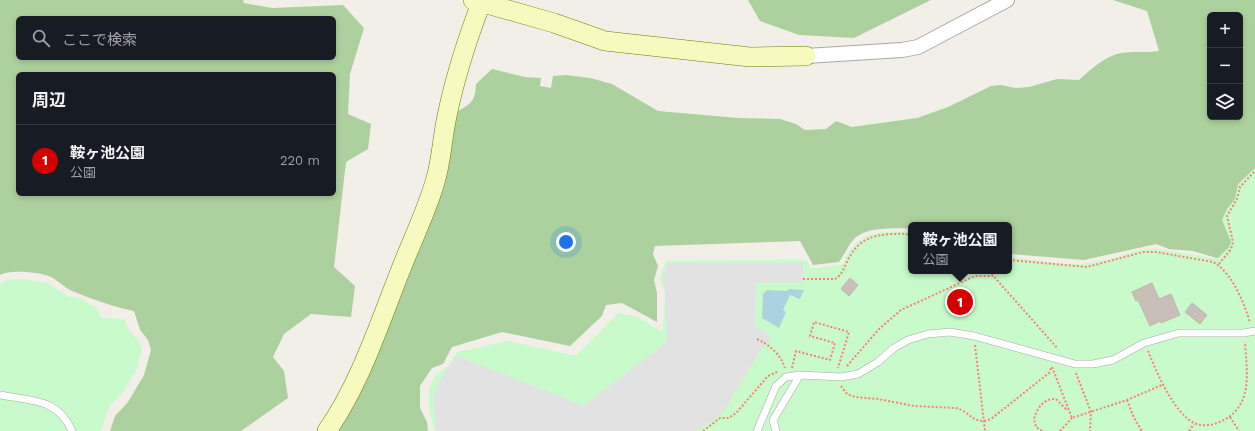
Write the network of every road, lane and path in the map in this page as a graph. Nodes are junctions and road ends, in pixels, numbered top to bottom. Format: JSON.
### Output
{"nodes":[{"id":1,"x":1007,"y":0,"type":"edge"},
{"id":2,"x":477,"y":2,"type":"edge"},
{"id":3,"x":806,"y":56,"type":"joint"},
{"id":4,"x":1255,"y":171,"type":"edge"},
{"id":5,"x":908,"y":235,"type":"edge"},
{"id":6,"x":1012,"y":260,"type":"edge"},
{"id":7,"x":1218,"y":265,"type":"junction"},
{"id":8,"x":992,"y":276,"type":"joint"},
{"id":9,"x":803,"y":279,"type":"dead end"},
{"id":10,"x":1254,"y":331,"type":"edge"},
{"id":11,"x":1244,"y":333,"type":"junction"},
{"id":12,"x":974,"y":336,"type":"junction"},
{"id":13,"x":757,"y":339,"type":"dead end"},
{"id":14,"x":1144,"y":343,"type":"junction"},
{"id":15,"x":1048,"y":357,"type":"junction"},
{"id":16,"x":1058,"y":360,"type":"junction"},
{"id":17,"x":1075,"y":364,"type":"junction"},
{"id":18,"x":1051,"y":366,"type":"junction"},
{"id":19,"x":800,"y":375,"type":"junction"},
{"id":20,"x":788,"y":377,"type":"junction"},
{"id":21,"x":840,"y":377,"type":"junction"},
{"id":22,"x":1162,"y":385,"type":"junction"},
{"id":23,"x":0,"y":395,"type":"edge"},
{"id":24,"x":1127,"y":400,"type":"junction"},
{"id":25,"x":1068,"y":408,"type":"junction"},
{"id":26,"x":1091,"y":412,"type":"junction"},
{"id":27,"x":1230,"y":417,"type":"junction"},
{"id":28,"x":1072,"y":418,"type":"junction"},
{"id":29,"x":984,"y":422,"type":"junction"},
{"id":30,"x":1194,"y":424,"type":"junction"},
{"id":31,"x":72,"y":431,"type":"edge"},
{"id":32,"x":327,"y":431,"type":"edge"},
{"id":33,"x":703,"y":431,"type":"edge"},
{"id":34,"x":757,"y":431,"type":"edge"},
{"id":35,"x":776,"y":431,"type":"edge"},
{"id":36,"x":985,"y":431,"type":"edge"},
{"id":37,"x":1042,"y":431,"type":"edge"},
{"id":38,"x":1060,"y":431,"type":"edge"},
{"id":39,"x":1090,"y":431,"type":"edge"},
{"id":40,"x":1142,"y":431,"type":"edge"},
{"id":41,"x":1189,"y":431,"type":"edge"},
{"id":42,"x":1239,"y":431,"type":"edge"}],
"edges":[{"from":1,"to":3,"type":"street"},
{"from":2,"to":3,"type":"street"},
{"from":2,"to":32,"type":"street"},
{"from":4,"to":7,"type":"path"},
{"from":5,"to":9,"type":"path"},
{"from":6,"to":7,"type":"path"},
{"from":7,"to":10,"type":"path"},
{"from":8,"to":16,"type":"path"},
{"from":8,"to":21,"type":"path"},
{"from":10,"to":11,"type":"lane"},
{"from":11,"to":14,"type":"lane"},
{"from":11,"to":27,"type":"path"},
{"from":12,"to":15,"type":"lane"},
{"from":12,"to":21,"type":"lane"},
{"from":12,"to":29,"type":"path"},
{"from":13,"to":20,"type":"path"},
{"from":14,"to":17,"type":"lane"},
{"from":14,"to":22,"type":"path"},
{"from":15,"to":16,"type":"lane"},
{"from":15,"to":18,"type":"path"},
{"from":16,"to":17,"type":"lane"},
{"from":17,"to":26,"type":"path"},
{"from":18,"to":25,"type":"path"},
{"from":18,"to":29,"type":"path"},
{"from":19,"to":20,"type":"lane"},
{"from":19,"to":21,"type":"lane"},
{"from":19,"to":35,"type":"lane"},
{"from":20,"to":21,"type":"path"},
{"from":20,"to":33,"type":"path"},
{"from":20,"to":34,"type":"lane"},
{"from":21,"to":29,"type":"path"},
{"from":22,"to":24,"type":"path"},
{"from":22,"to":30,"type":"path"},
{"from":23,"to":31,"type":"lane"},
{"from":24,"to":26,"type":"path"},
{"from":24,"to":40,"type":"path"},
{"from":25,"to":28,"type":"path"},
{"from":25,"to":37,"type":"path"},
{"from":26,"to":28,"type":"path"},
{"from":26,"to":39,"type":"path"},
{"from":27,"to":30,"type":"path"},
{"from":27,"to":42,"type":"path"},
{"from":28,"to":38,"type":"path"},
{"from":29,"to":36,"type":"path"},
{"from":30,"to":41,"type":"path"}]}
